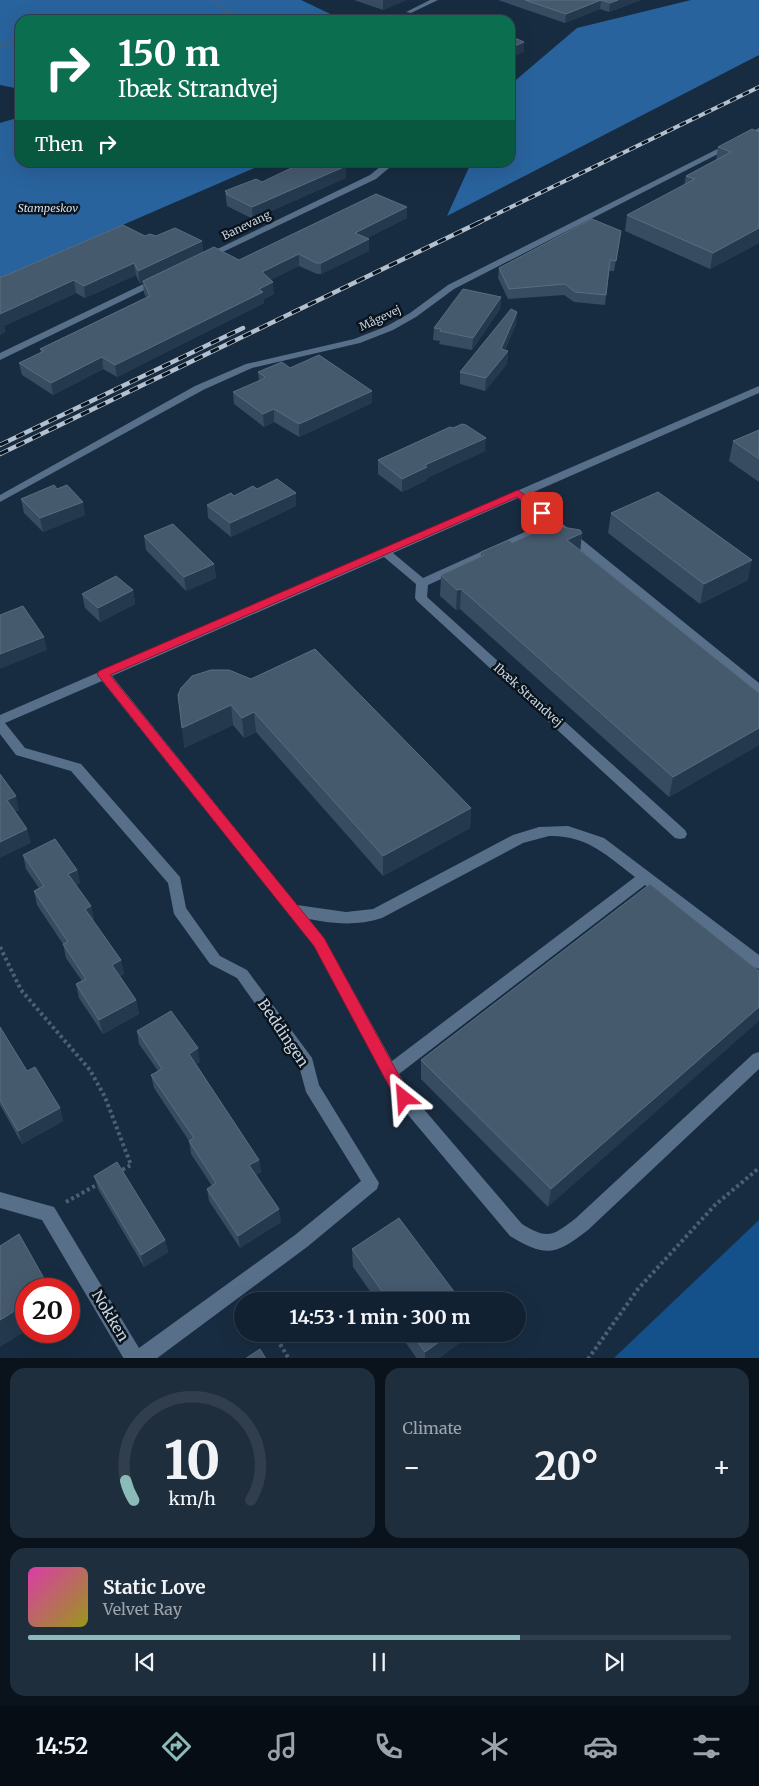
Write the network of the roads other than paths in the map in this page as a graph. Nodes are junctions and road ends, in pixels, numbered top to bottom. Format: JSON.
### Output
{"nodes":[{"id":1,"x":435,"y":0,"type":"edge"},
{"id":2,"x":409,"y":12,"type":"dead end"},
{"id":3,"x":759,"y":130,"type":"edge"},
{"id":4,"x":386,"y":167,"type":"edge"},
{"id":5,"x":197,"y":261,"type":"edge"},
{"id":6,"x":170,"y":274,"type":"edge"},
{"id":7,"x":0,"y":356,"type":"edge"},
{"id":8,"x":759,"y":389,"type":"edge"},
{"id":9,"x":518,"y":493,"type":"junction"},
{"id":10,"x":0,"y":499,"type":"edge"},
{"id":11,"x":554,"y":523,"type":"junction"},
{"id":12,"x":385,"y":552,"type":"junction"},
{"id":13,"x":422,"y":583,"type":"junction"},
{"id":14,"x":103,"y":674,"type":"junction"},
{"id":15,"x":759,"y":690,"type":"edge"},
{"id":16,"x":0,"y":720,"type":"edge"},
{"id":17,"x":0,"y":725,"type":"edge"},
{"id":18,"x":680,"y":834,"type":"dead end"},
{"id":19,"x":645,"y":877,"type":"junction"},
{"id":20,"x":294,"y":910,"type":"junction"},
{"id":21,"x":759,"y":963,"type":"edge"},
{"id":22,"x":759,"y":1059,"type":"edge"},
{"id":23,"x":389,"y":1072,"type":"junction"},
{"id":24,"x":0,"y":1200,"type":"edge"},
{"id":25,"x":135,"y":1358,"type":"edge"},
{"id":26,"x":140,"y":1358,"type":"edge"}],
"edges":[{"from":1,"to":2,"type":"street"},
{"from":3,"to":10,"type":"street","name":"Mågevej"},
{"from":4,"to":5,"type":"street","name":"Banevang"},
{"from":6,"to":7,"type":"street"},
{"from":8,"to":9,"type":"street"},
{"from":9,"to":11,"type":"street"},
{"from":9,"to":12,"type":"street"},
{"from":11,"to":13,"type":"street"},
{"from":11,"to":15,"type":"street"},
{"from":12,"to":13,"type":"street"},
{"from":12,"to":14,"type":"street"},
{"from":13,"to":18,"type":"street","name":"Ibæk Strandvej"},
{"from":14,"to":16,"type":"street"},
{"from":14,"to":20,"type":"street"},
{"from":17,"to":26,"type":"street","name":"Beddingen"},
{"from":19,"to":20,"type":"street"},
{"from":19,"to":21,"type":"street"},
{"from":19,"to":23,"type":"street"},
{"from":20,"to":23,"type":"street"},
{"from":22,"to":23,"type":"street"},
{"from":24,"to":25,"type":"street","name":"Nokken"}]}
